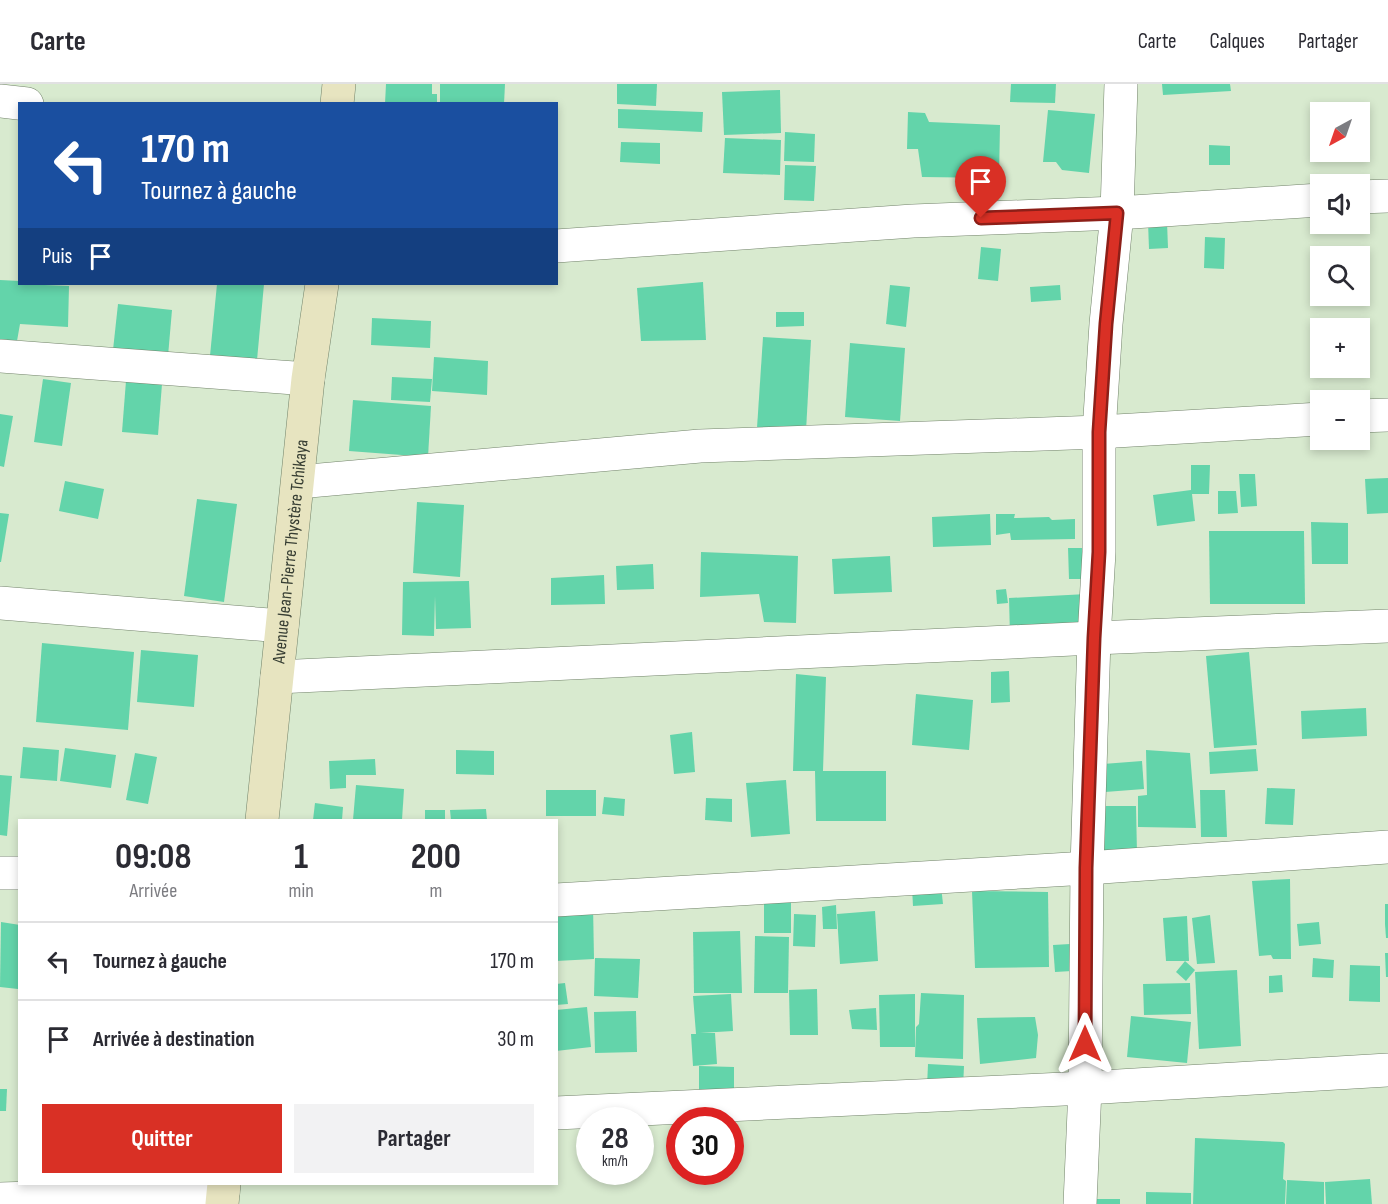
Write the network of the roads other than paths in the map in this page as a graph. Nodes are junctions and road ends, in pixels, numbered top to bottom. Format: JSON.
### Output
{"nodes":[{"id":1,"x":339,"y":84,"type":"edge"},
{"id":2,"x":1121,"y":84,"type":"edge"},
{"id":3,"x":0,"y":101,"type":"edge"},
{"id":4,"x":337,"y":102,"type":"edge"},
{"id":5,"x":18,"y":103,"type":"edge"},
{"id":6,"x":1388,"y":196,"type":"edge"},
{"id":7,"x":1370,"y":197,"type":"edge"},
{"id":8,"x":1310,"y":201,"type":"edge"},
{"id":9,"x":1117,"y":213,"type":"junction"},
{"id":10,"x":558,"y":246,"type":"edge"},
{"id":11,"x":322,"y":285,"type":"edge"},
{"id":12,"x":0,"y":356,"type":"edge"},
{"id":13,"x":308,"y":379,"type":"junction"},
{"id":14,"x":1388,"y":414,"type":"edge"},
{"id":15,"x":1370,"y":415,"type":"edge"},
{"id":16,"x":1310,"y":420,"type":"edge"},
{"id":17,"x":1099,"y":432,"type":"junction"},
{"id":18,"x":298,"y":482,"type":"junction"},
{"id":19,"x":0,"y":603,"type":"edge"},
{"id":20,"x":282,"y":626,"type":"junction"},
{"id":21,"x":1388,"y":626,"type":"edge"},
{"id":22,"x":1094,"y":638,"type":"junction"},
{"id":23,"x":277,"y":677,"type":"junction"},
{"id":24,"x":262,"y":819,"type":"edge"},
{"id":25,"x":1388,"y":847,"type":"edge"},
{"id":26,"x":1086,"y":868,"type":"junction"},
{"id":27,"x":0,"y":873,"type":"edge"},
{"id":28,"x":18,"y":873,"type":"edge"},
{"id":29,"x":558,"y":900,"type":"edge"},
{"id":30,"x":1388,"y":1070,"type":"edge"},
{"id":31,"x":1085,"y":1088,"type":"junction"},
{"id":32,"x":558,"y":1113,"type":"edge"},
{"id":33,"x":223,"y":1193,"type":"edge"},
{"id":34,"x":0,"y":1199,"type":"edge"},
{"id":35,"x":1080,"y":1204,"type":"edge"}],
"edges":[{"from":1,"to":4,"type":"street"},
{"from":2,"to":9,"type":"street"},
{"from":3,"to":5,"type":"street"},
{"from":6,"to":7,"type":"street"},
{"from":8,"to":9,"type":"street"},
{"from":9,"to":10,"type":"street"},
{"from":9,"to":17,"type":"street"},
{"from":11,"to":13,"type":"street","name":"Avenue Jean-Pierre Thystère Tchikaya"},
{"from":12,"to":13,"type":"street"},
{"from":13,"to":18,"type":"street","name":"Avenue Jean-Pierre Thystère Tchikaya"},
{"from":14,"to":15,"type":"street"},
{"from":16,"to":17,"type":"street"},
{"from":17,"to":18,"type":"street"},
{"from":17,"to":22,"type":"street"},
{"from":18,"to":20,"type":"street","name":"Avenue Jean-Pierre Thystère Tchikaya"},
{"from":19,"to":20,"type":"street"},
{"from":20,"to":23,"type":"street","name":"Avenue Jean-Pierre Thystère Tchikaya"},
{"from":21,"to":22,"type":"street"},
{"from":22,"to":23,"type":"street"},
{"from":22,"to":26,"type":"street"},
{"from":23,"to":24,"type":"street","name":"Avenue Jean-Pierre Thystère Tchikaya"},
{"from":25,"to":26,"type":"street"},
{"from":26,"to":29,"type":"street"},
{"from":26,"to":31,"type":"street"},
{"from":27,"to":28,"type":"street"},
{"from":30,"to":31,"type":"street"},
{"from":31,"to":32,"type":"street"},
{"from":31,"to":35,"type":"street"},
{"from":33,"to":34,"type":"street"}]}
